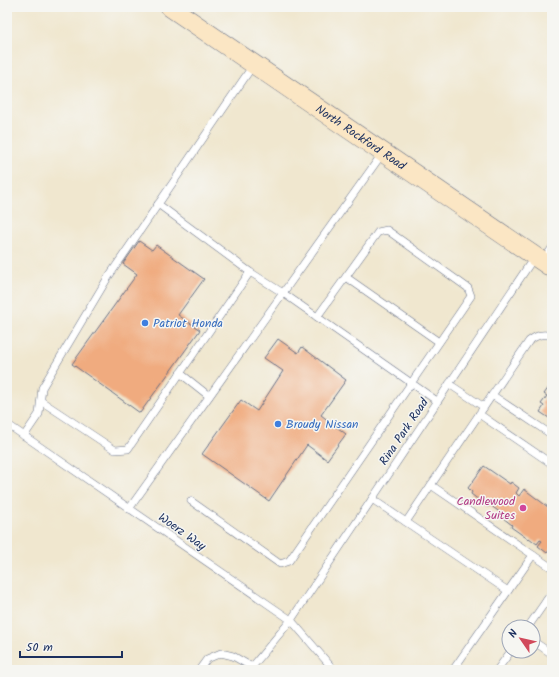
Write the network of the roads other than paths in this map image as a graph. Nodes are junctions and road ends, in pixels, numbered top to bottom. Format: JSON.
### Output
{"nodes":[{"id":1,"x":170,"y":7,"type":"edge"},
{"id":2,"x":254,"y":64,"type":"junction"},
{"id":3,"x":383,"y":152,"type":"junction"},
{"id":4,"x":158,"y":204,"type":"junction"},
{"id":5,"x":545,"y":258,"type":"edge"},
{"id":6,"x":250,"y":272,"type":"junction"},
{"id":7,"x":346,"y":276,"type":"junction"},
{"id":8,"x":283,"y":293,"type":"junction"},
{"id":9,"x":317,"y":317,"type":"junction"},
{"id":10,"x":552,"y":336,"type":"edge"},
{"id":11,"x":439,"y":342,"type":"junction"},
{"id":12,"x":180,"y":373,"type":"junction"},
{"id":13,"x":412,"y":383,"type":"junction"},
{"id":14,"x":449,"y":384,"type":"junction"},
{"id":15,"x":492,"y":395,"type":"junction"},
{"id":16,"x":209,"y":396,"type":"junction"},
{"id":17,"x":41,"y":401,"type":"junction"},
{"id":18,"x":437,"y":401,"type":"junction"},
{"id":19,"x":484,"y":407,"type":"junction"},
{"id":20,"x":478,"y":414,"type":"junction"},
{"id":21,"x":7,"y":424,"type":"edge"},
{"id":22,"x":552,"y":435,"type":"edge"},
{"id":23,"x":24,"y":436,"type":"junction"},
{"id":24,"x":552,"y":464,"type":"edge"},
{"id":25,"x":431,"y":485,"type":"junction"},
{"id":26,"x":372,"y":499,"type":"junction"},
{"id":27,"x":190,"y":500,"type":"dead end"},
{"id":28,"x":129,"y":509,"type":"junction"},
{"id":29,"x":406,"y":522,"type":"junction"},
{"id":30,"x":533,"y":555,"type":"junction"},
{"id":31,"x":552,"y":568,"type":"edge"},
{"id":32,"x":508,"y":591,"type":"junction"},
{"id":33,"x":552,"y":592,"type":"edge"},
{"id":34,"x":549,"y":603,"type":"edge"},
{"id":35,"x":535,"y":619,"type":"edge"},
{"id":36,"x":290,"y":620,"type":"junction"},
{"id":37,"x":541,"y":646,"type":"edge"},
{"id":38,"x":552,"y":654,"type":"edge"},
{"id":39,"x":505,"y":659,"type":"edge"},
{"id":40,"x":199,"y":670,"type":"edge"},
{"id":41,"x":334,"y":670,"type":"edge"},
{"id":42,"x":453,"y":670,"type":"edge"},
{"id":43,"x":497,"y":670,"type":"edge"}],
"edges":[{"from":1,"to":2,"type":"street","name":"North Rockford Road"},
{"from":2,"to":3,"type":"street","name":"North Rockford Road"},
{"from":2,"to":4,"type":"lane"},
{"from":3,"to":5,"type":"street","name":"North Rockford Road"},
{"from":3,"to":8,"type":"lane"},
{"from":4,"to":6,"type":"lane"},
{"from":4,"to":17,"type":"lane"},
{"from":5,"to":14,"type":"lane","name":"Rina Park Road"},
{"from":6,"to":8,"type":"lane"},
{"from":6,"to":12,"type":"lane"},
{"from":7,"to":9,"type":"lane"},
{"from":7,"to":11,"type":"lane"},
{"from":7,"to":11,"type":"lane"},
{"from":8,"to":9,"type":"lane"},
{"from":8,"to":16,"type":"lane"},
{"from":9,"to":13,"type":"lane"},
{"from":10,"to":15,"type":"lane"},
{"from":11,"to":13,"type":"lane"},
{"from":12,"to":16,"type":"lane"},
{"from":12,"to":17,"type":"lane"},
{"from":13,"to":18,"type":"lane"},
{"from":13,"to":27,"type":"lane"},
{"from":14,"to":18,"type":"lane","name":"Rina Park Road"},
{"from":14,"to":19,"type":"lane"},
{"from":15,"to":19,"type":"lane"},
{"from":15,"to":22,"type":"lane"},
{"from":16,"to":28,"type":"lane"},
{"from":17,"to":23,"type":"lane"},
{"from":18,"to":26,"type":"lane","name":"Rina Park Road"},
{"from":19,"to":20,"type":"lane"},
{"from":20,"to":24,"type":"lane"},
{"from":20,"to":25,"type":"lane"},
{"from":21,"to":23,"type":"lane","name":"Woerz Way"},
{"from":23,"to":28,"type":"lane","name":"Woerz Way"},
{"from":25,"to":29,"type":"lane"},
{"from":25,"to":30,"type":"lane"},
{"from":26,"to":29,"type":"lane"},
{"from":26,"to":36,"type":"lane","name":"Rina Park Road"},
{"from":28,"to":36,"type":"lane","name":"Woerz Way"},
{"from":29,"to":32,"type":"lane"},
{"from":30,"to":31,"type":"lane"},
{"from":30,"to":32,"type":"lane"},
{"from":32,"to":42,"type":"lane"},
{"from":33,"to":34,"type":"lane"},
{"from":34,"to":35,"type":"lane"},
{"from":36,"to":40,"type":"lane","name":"Rina Park Road"},
{"from":36,"to":41,"type":"lane","name":"Woerz Way"},
{"from":37,"to":38,"type":"lane"},
{"from":39,"to":43,"type":"lane"}]}
